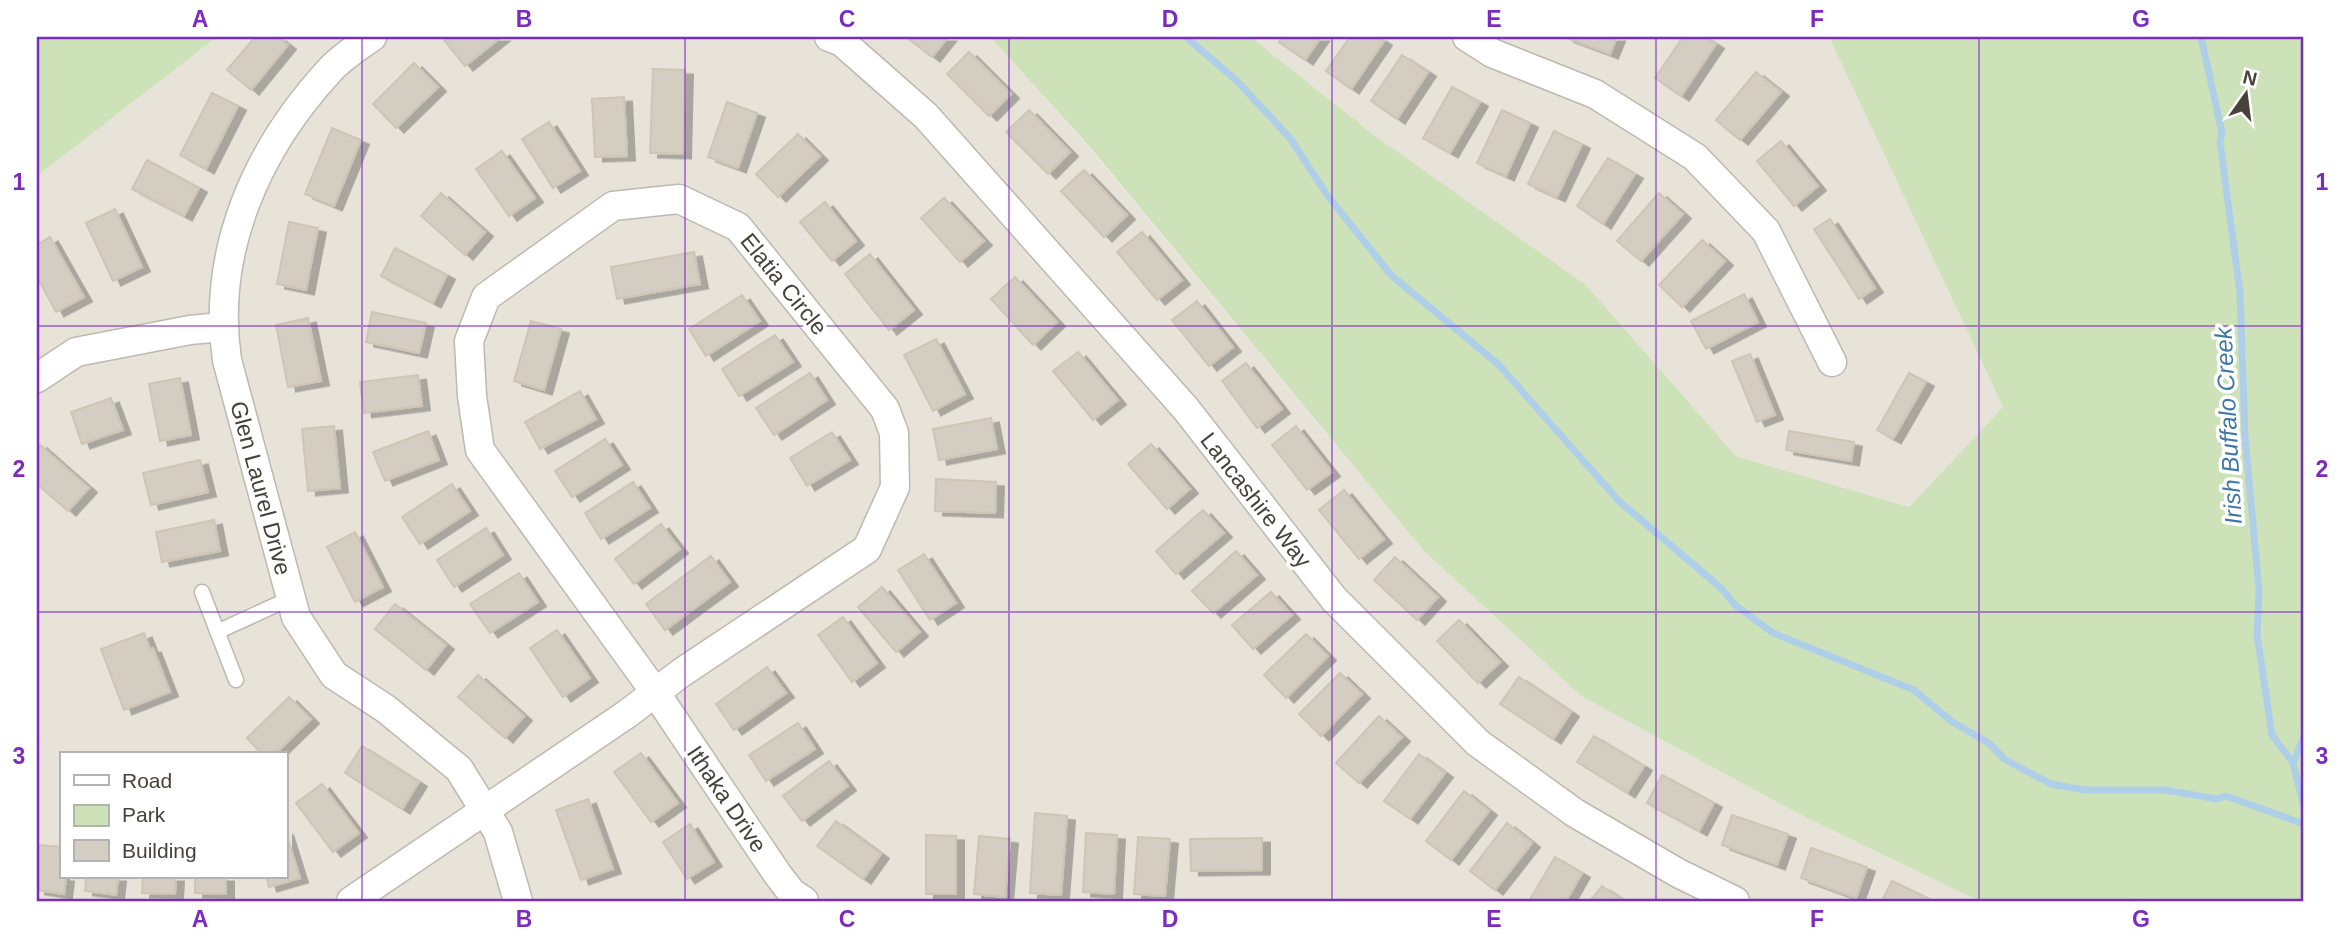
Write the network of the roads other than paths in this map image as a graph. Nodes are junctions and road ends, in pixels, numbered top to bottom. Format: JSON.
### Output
{"nodes":[{"id":1,"x":372,"y":37,"type":"edge"},
{"id":2,"x":829,"y":37,"type":"edge"},
{"id":3,"x":1467,"y":37,"type":"edge"},
{"id":4,"x":1496,"y":45,"type":"edge"},
{"id":5,"x":222,"y":327,"type":"junction"},
{"id":6,"x":1832,"y":362,"type":"dead end"},
{"id":7,"x":37,"y":378,"type":"edge"},
{"id":8,"x":202,"y":592,"type":"dead end"},
{"id":9,"x":291,"y":598,"type":"junction"},
{"id":10,"x":219,"y":631,"type":"junction"},
{"id":11,"x":236,"y":681,"type":"dead end"},
{"id":12,"x":655,"y":692,"type":"junction"},
{"id":13,"x":487,"y":811,"type":"junction"},
{"id":14,"x":351,"y":901,"type":"edge"},
{"id":15,"x":518,"y":901,"type":"edge"},
{"id":16,"x":804,"y":901,"type":"edge"},
{"id":17,"x":1735,"y":901,"type":"edge"}],
"edges":[{"from":1,"to":5,"type":"street","name":"Glen Laurel Drive"},
{"from":2,"to":17,"type":"street","name":"Lancashire Way"},
{"from":3,"to":4,"type":"street"},
{"from":4,"to":6,"type":"street"},
{"from":5,"to":7,"type":"street"},
{"from":5,"to":9,"type":"street","name":"Glen Laurel Drive"},
{"from":8,"to":10,"type":"lane"},
{"from":9,"to":10,"type":"lane"},
{"from":9,"to":13,"type":"street","name":"Glen Laurel Drive"},
{"from":10,"to":11,"type":"lane"},
{"from":12,"to":12,"type":"street","name":"Elatia Circle"},
{"from":12,"to":13,"type":"street","name":"Elatia Circle"},
{"from":12,"to":16,"type":"street","name":"Ithaka Drive"},
{"from":13,"to":14,"type":"street","name":"Elatia Circle"},
{"from":13,"to":15,"type":"street","name":"Glen Laurel Drive"}]}
